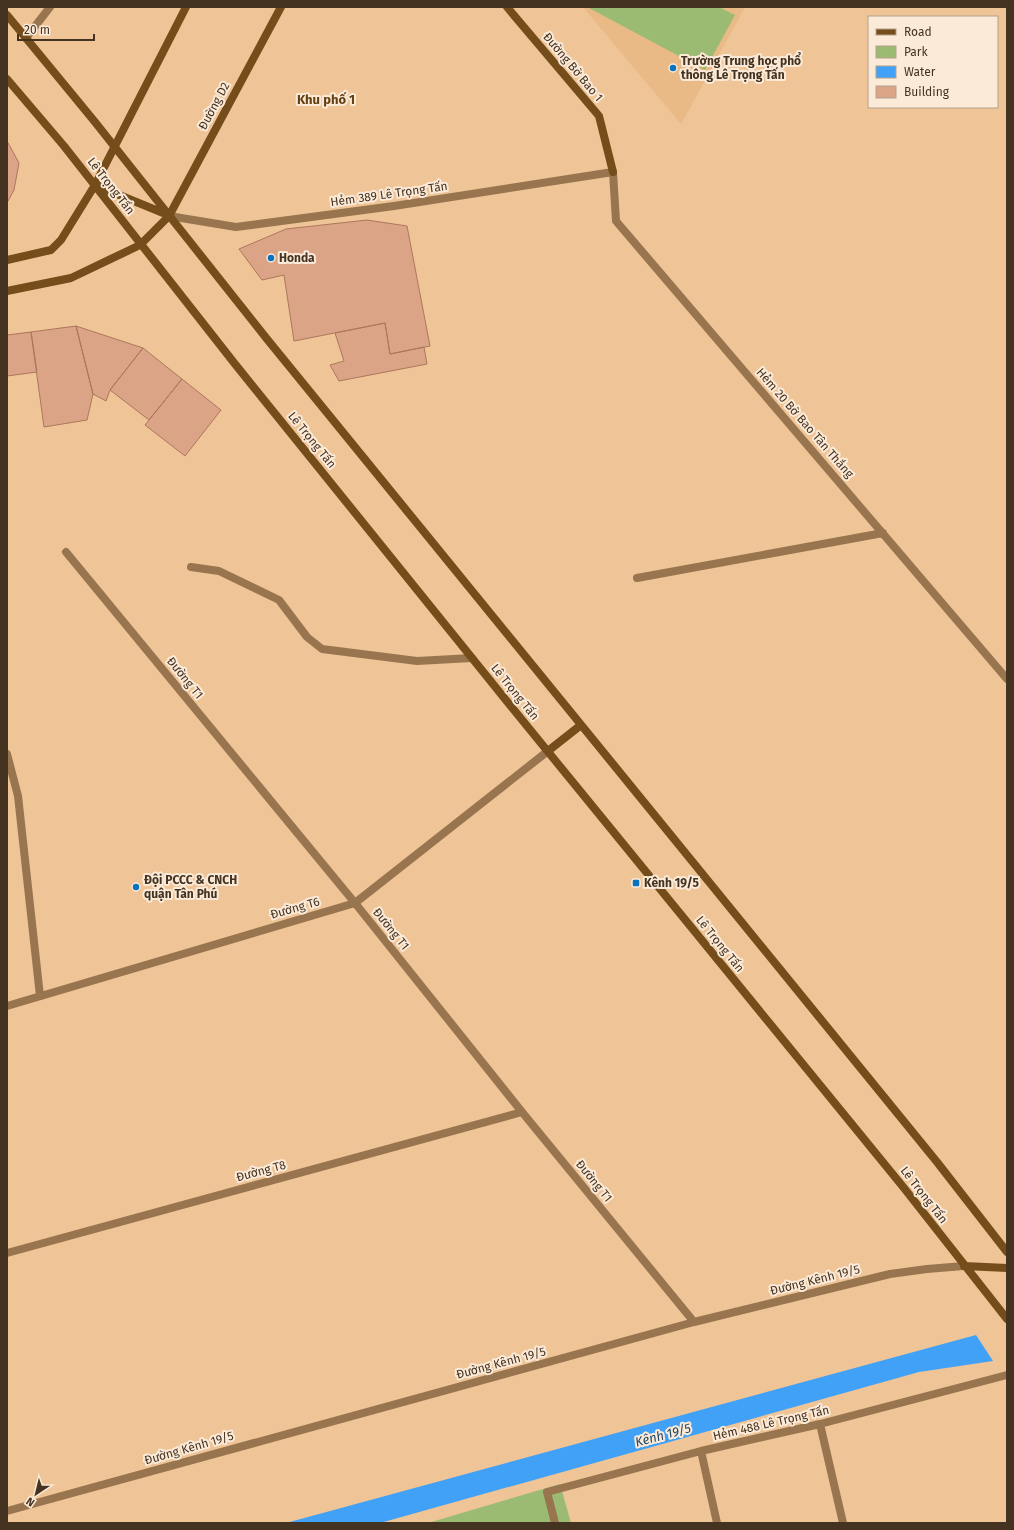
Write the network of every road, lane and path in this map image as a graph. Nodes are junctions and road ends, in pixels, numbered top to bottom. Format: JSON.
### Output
{"nodes":[{"id":1,"x":50,"y":7,"type":"edge"},
{"id":2,"x":186,"y":7,"type":"edge"},
{"id":3,"x":281,"y":7,"type":"edge"},
{"id":4,"x":507,"y":7,"type":"edge"},
{"id":5,"x":7,"y":16,"type":"edge"},
{"id":6,"x":26,"y":38,"type":"junction"},
{"id":7,"x":7,"y":79,"type":"edge"},
{"id":8,"x":114,"y":147,"type":"junction"},
{"id":9,"x":613,"y":172,"type":"junction"},
{"id":10,"x":95,"y":185,"type":"junction"},
{"id":11,"x":169,"y":216,"type":"junction"},
{"id":12,"x":140,"y":244,"type":"junction"},
{"id":13,"x":7,"y":260,"type":"edge"},
{"id":14,"x":7,"y":291,"type":"edge"},
{"id":15,"x":883,"y":533,"type":"junction"},
{"id":16,"x":66,"y":552,"type":"dead end"},
{"id":17,"x":191,"y":567,"type":"dead end"},
{"id":18,"x":637,"y":578,"type":"dead end"},
{"id":19,"x":472,"y":658,"type":"junction"},
{"id":20,"x":1007,"y":679,"type":"edge"},
{"id":21,"x":581,"y":725,"type":"junction"},
{"id":22,"x":548,"y":751,"type":"junction"},
{"id":23,"x":7,"y":754,"type":"edge"},
{"id":24,"x":355,"y":903,"type":"junction"},
{"id":25,"x":40,"y":996,"type":"junction"},
{"id":26,"x":7,"y":1006,"type":"edge"},
{"id":27,"x":522,"y":1112,"type":"junction"},
{"id":28,"x":1007,"y":1252,"type":"edge"},
{"id":29,"x":7,"y":1253,"type":"edge"},
{"id":30,"x":964,"y":1266,"type":"junction"},
{"id":31,"x":1007,"y":1268,"type":"edge"},
{"id":32,"x":1007,"y":1320,"type":"edge"},
{"id":33,"x":694,"y":1322,"type":"junction"},
{"id":34,"x":1007,"y":1375,"type":"edge"},
{"id":35,"x":820,"y":1424,"type":"junction"},
{"id":36,"x":702,"y":1452,"type":"junction"},
{"id":37,"x":7,"y":1512,"type":"edge"},
{"id":38,"x":555,"y":1523,"type":"edge"},
{"id":39,"x":717,"y":1523,"type":"edge"},
{"id":40,"x":843,"y":1523,"type":"edge"}],
"edges":[{"from":1,"to":6,"type":"street"},
{"from":2,"to":8,"type":"main road"},
{"from":3,"to":11,"type":"main road","name":"Đường D2"},
{"from":4,"to":9,"type":"main road","name":"Đường Bờ Bao 1"},
{"from":5,"to":6,"type":"main road"},
{"from":6,"to":8,"type":"main road"},
{"from":7,"to":10,"type":"main road","name":"Lê Trọng Tấn"},
{"from":8,"to":10,"type":"main road"},
{"from":8,"to":11,"type":"main road"},
{"from":9,"to":11,"type":"street","name":"Hẻm 389 Lê Trọng Tấn"},
{"from":9,"to":15,"type":"street","name":"Hẻm 20 Bờ Bao Tân Thắng"},
{"from":10,"to":11,"type":"main road"},
{"from":10,"to":12,"type":"main road","name":"Lê Trọng Tấn"},
{"from":10,"to":13,"type":"main road"},
{"from":11,"to":12,"type":"main road","name":"Đường D2"},
{"from":11,"to":21,"type":"main road"},
{"from":12,"to":14,"type":"main road","name":"Đường D2"},
{"from":12,"to":19,"type":"main road","name":"Lê Trọng Tấn"},
{"from":15,"to":18,"type":"street"},
{"from":15,"to":20,"type":"street","name":"Hẻm 20 Bờ Bao Tân Thắng"},
{"from":16,"to":24,"type":"street","name":"Đường T1"},
{"from":17,"to":19,"type":"street"},
{"from":19,"to":22,"type":"main road","name":"Lê Trọng Tấn"},
{"from":21,"to":22,"type":"main road"},
{"from":21,"to":28,"type":"main road"},
{"from":22,"to":24,"type":"street","name":"Đường T6"},
{"from":22,"to":30,"type":"main road","name":"Lê Trọng Tấn"},
{"from":23,"to":25,"type":"street"},
{"from":24,"to":25,"type":"street","name":"Đường T6"},
{"from":24,"to":27,"type":"street","name":"Đường T1"},
{"from":25,"to":26,"type":"street","name":"Đường T6"},
{"from":27,"to":29,"type":"street","name":"Đường T8"},
{"from":27,"to":33,"type":"street","name":"Đường T1"},
{"from":30,"to":31,"type":"main road","name":"Đường Kênh 19/5"},
{"from":30,"to":32,"type":"main road","name":"Lê Trọng Tấn"},
{"from":30,"to":33,"type":"street","name":"Đường Kênh 19/5"},
{"from":33,"to":37,"type":"street","name":"Đường Kênh 19/5"},
{"from":34,"to":35,"type":"street","name":"Hẻm 488 Lê Trọng Tấn"},
{"from":35,"to":36,"type":"street","name":"Hẻm 488 Lê Trọng Tấn"},
{"from":35,"to":40,"type":"street"},
{"from":36,"to":38,"type":"street","name":"Hẻm 488 Lê Trọng Tấn"},
{"from":36,"to":39,"type":"street"}]}
